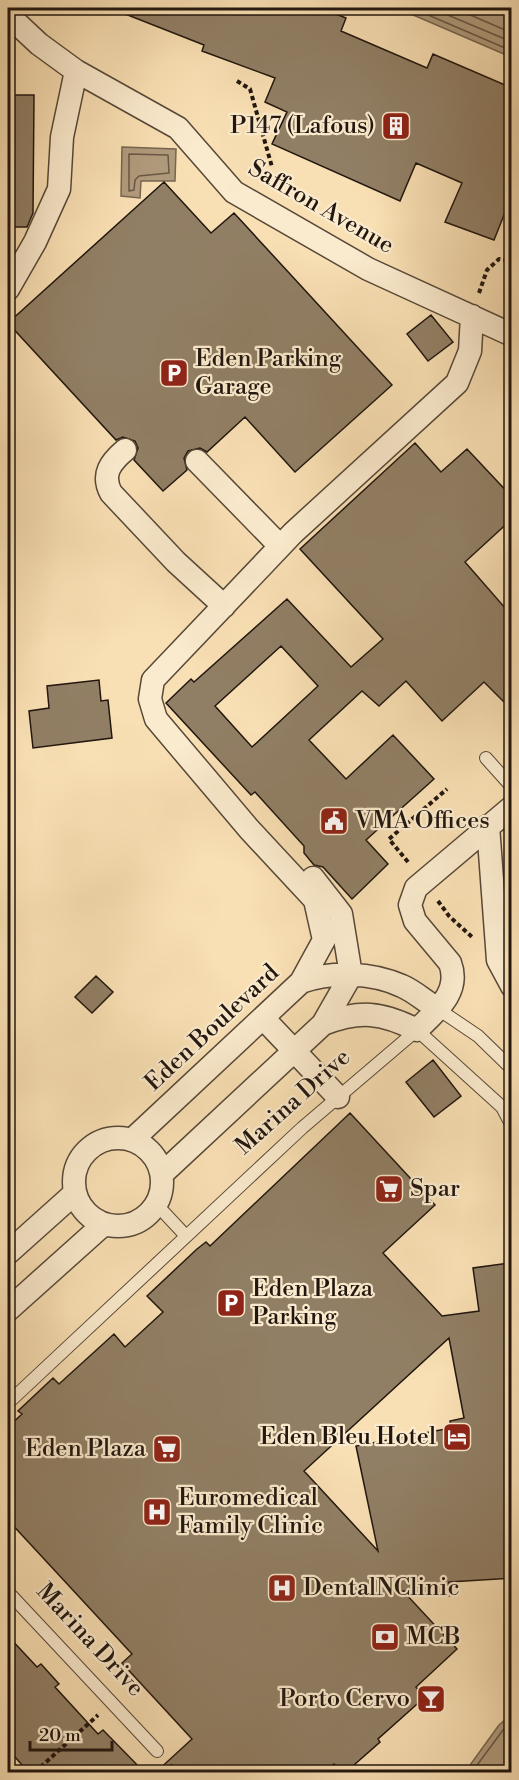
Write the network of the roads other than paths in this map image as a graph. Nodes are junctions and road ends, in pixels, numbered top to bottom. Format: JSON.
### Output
{"nodes":[{"id":1,"x":8,"y":15,"type":"edge"},
{"id":2,"x":76,"y":71,"type":"junction"},
{"id":3,"x":8,"y":289,"type":"edge"},
{"id":4,"x":472,"y":316,"type":"junction"},
{"id":5,"x":512,"y":335,"type":"edge"},
{"id":6,"x":125,"y":450,"type":"dead end"},
{"id":7,"x":197,"y":461,"type":"dead end"},
{"id":8,"x":280,"y":546,"type":"junction"},
{"id":9,"x":224,"y":606,"type":"junction"},
{"id":10,"x":486,"y":758,"type":"dead end"},
{"id":11,"x":512,"y":787,"type":"edge"},
{"id":12,"x":215,"y":788,"type":"junction"},
{"id":13,"x":512,"y":807,"type":"edge"},
{"id":14,"x":488,"y":826,"type":"junction"},
{"id":15,"x":351,"y":975,"type":"junction"},
{"id":16,"x":300,"y":982,"type":"junction"},
{"id":17,"x":512,"y":986,"type":"edge"},
{"id":18,"x":438,"y":1009,"type":"junction"},
{"id":19,"x":263,"y":1018,"type":"junction"},
{"id":20,"x":323,"y":1024,"type":"junction"},
{"id":21,"x":417,"y":1030,"type":"junction"},
{"id":22,"x":293,"y":1049,"type":"junction"},
{"id":23,"x":512,"y":1069,"type":"edge"},
{"id":24,"x":338,"y":1096,"type":"junction"},
{"id":25,"x":512,"y":1126,"type":"edge"},
{"id":26,"x":132,"y":1140,"type":"junction"},
{"id":27,"x":162,"y":1173,"type":"junction"},
{"id":28,"x":75,"y":1193,"type":"junction"},
{"id":29,"x":157,"y":1205,"type":"junction"},
{"id":30,"x":104,"y":1224,"type":"junction"},
{"id":31,"x":186,"y":1236,"type":"junction"},
{"id":32,"x":8,"y":1253,"type":"edge"},
{"id":33,"x":8,"y":1310,"type":"edge"},
{"id":34,"x":8,"y":1403,"type":"edge"},
{"id":35,"x":8,"y":1592,"type":"edge"},
{"id":36,"x":158,"y":1751,"type":"dead end"}],
"edges":[{"from":1,"to":2,"type":"street","name":"Saffron Avenue"},
{"from":2,"to":3,"type":"street"},
{"from":2,"to":4,"type":"street","name":"Saffron Avenue"},
{"from":4,"to":5,"type":"street","name":"Saffron Avenue"},
{"from":4,"to":8,"type":"street"},
{"from":6,"to":9,"type":"street"},
{"from":7,"to":8,"type":"street"},
{"from":8,"to":9,"type":"street"},
{"from":9,"to":12,"type":"street"},
{"from":10,"to":11,"type":"lane"},
{"from":12,"to":15,"type":"street"},
{"from":12,"to":16,"type":"street"},
{"from":13,"to":14,"type":"street","name":"Marina Drive"},
{"from":14,"to":17,"type":"street"},
{"from":14,"to":18,"type":"street","name":"Marina Drive"},
{"from":15,"to":16,"type":"street","name":"Eden Boulevard"},
{"from":15,"to":18,"type":"street","name":"Eden Boulevard"},
{"from":15,"to":20,"type":"street"},
{"from":16,"to":19,"type":"street","name":"Eden Boulevard"},
{"from":18,"to":21,"type":"street","name":"Marina Drive"},
{"from":18,"to":23,"type":"lane"},
{"from":19,"to":22,"type":"street"},
{"from":19,"to":26,"type":"street","name":"Eden Boulevard"},
{"from":20,"to":21,"type":"street"},
{"from":20,"to":22,"type":"street"},
{"from":21,"to":24,"type":"lane","name":"Marina Drive"},
{"from":21,"to":25,"type":"lane"},
{"from":22,"to":24,"type":"street"},
{"from":22,"to":27,"type":"street"},
{"from":24,"to":31,"type":"lane","name":"Marina Drive"},
{"from":26,"to":27,"type":"street"},
{"from":26,"to":28,"type":"street"},
{"from":27,"to":29,"type":"street"},
{"from":28,"to":30,"type":"street"},
{"from":28,"to":32,"type":"street"},
{"from":29,"to":30,"type":"street"},
{"from":29,"to":31,"type":"lane"},
{"from":30,"to":33,"type":"street"},
{"from":31,"to":34,"type":"lane","name":"Marina Drive"},
{"from":35,"to":36,"type":"lane","name":"Marina Drive"}]}
